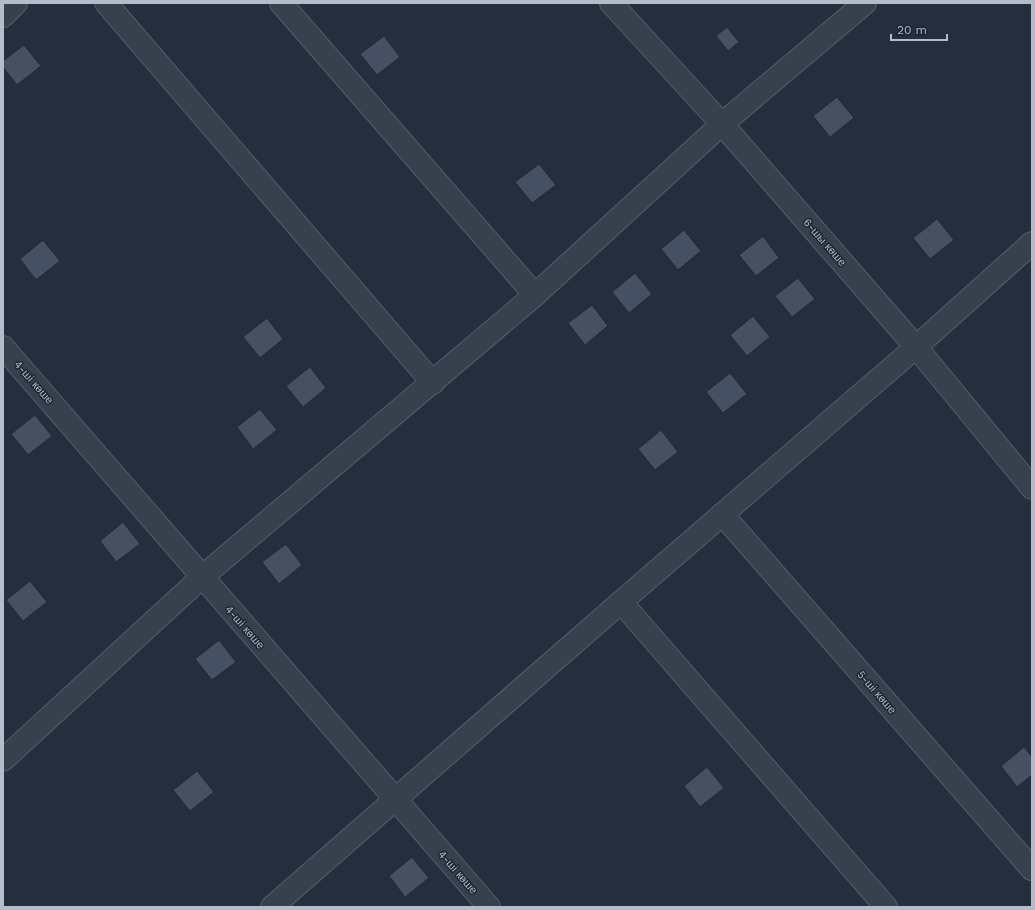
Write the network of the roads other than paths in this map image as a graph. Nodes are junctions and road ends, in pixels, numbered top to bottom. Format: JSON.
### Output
{"nodes":[{"id":1,"x":16,"y":3,"type":"edge"},
{"id":2,"x":106,"y":3,"type":"edge"},
{"id":3,"x":281,"y":3,"type":"edge"},
{"id":4,"x":611,"y":3,"type":"edge"},
{"id":5,"x":865,"y":3,"type":"edge"},
{"id":6,"x":3,"y":16,"type":"edge"},
{"id":7,"x":722,"y":124,"type":"junction"},
{"id":8,"x":1032,"y":243,"type":"edge"},
{"id":9,"x":535,"y":295,"type":"junction"},
{"id":10,"x":916,"y":347,"type":"junction"},
{"id":11,"x":7,"y":360,"type":"edge"},
{"id":12,"x":433,"y":383,"type":"junction"},
{"id":13,"x":1032,"y":488,"type":"edge"},
{"id":14,"x":722,"y":514,"type":"junction"},
{"id":15,"x":202,"y":577,"type":"junction"},
{"id":16,"x":621,"y":602,"type":"junction"},
{"id":17,"x":3,"y":760,"type":"edge"},
{"id":18,"x":395,"y":800,"type":"junction"},
{"id":19,"x":1032,"y":869,"type":"edge"},
{"id":20,"x":272,"y":907,"type":"edge"},
{"id":21,"x":489,"y":907,"type":"edge"},
{"id":22,"x":886,"y":907,"type":"edge"}],
"edges":[{"from":1,"to":6,"type":"lane"},
{"from":2,"to":12,"type":"lane"},
{"from":3,"to":9,"type":"lane"},
{"from":4,"to":7,"type":"lane","name":"6-шы көше"},
{"from":5,"to":7,"type":"lane"},
{"from":7,"to":9,"type":"lane"},
{"from":7,"to":10,"type":"lane","name":"6-шы көше"},
{"from":8,"to":10,"type":"lane"},
{"from":9,"to":12,"type":"lane"},
{"from":10,"to":13,"type":"lane","name":"6-шы көше"},
{"from":10,"to":14,"type":"lane"},
{"from":11,"to":15,"type":"lane","name":"4-ші көше"},
{"from":12,"to":15,"type":"lane"},
{"from":14,"to":16,"type":"lane"},
{"from":14,"to":19,"type":"lane","name":"5-ші көше"},
{"from":15,"to":17,"type":"lane"},
{"from":15,"to":18,"type":"lane","name":"4-ші көше"},
{"from":16,"to":18,"type":"lane"},
{"from":16,"to":22,"type":"lane"},
{"from":18,"to":20,"type":"lane"},
{"from":18,"to":21,"type":"lane","name":"4-ші көше"}]}
